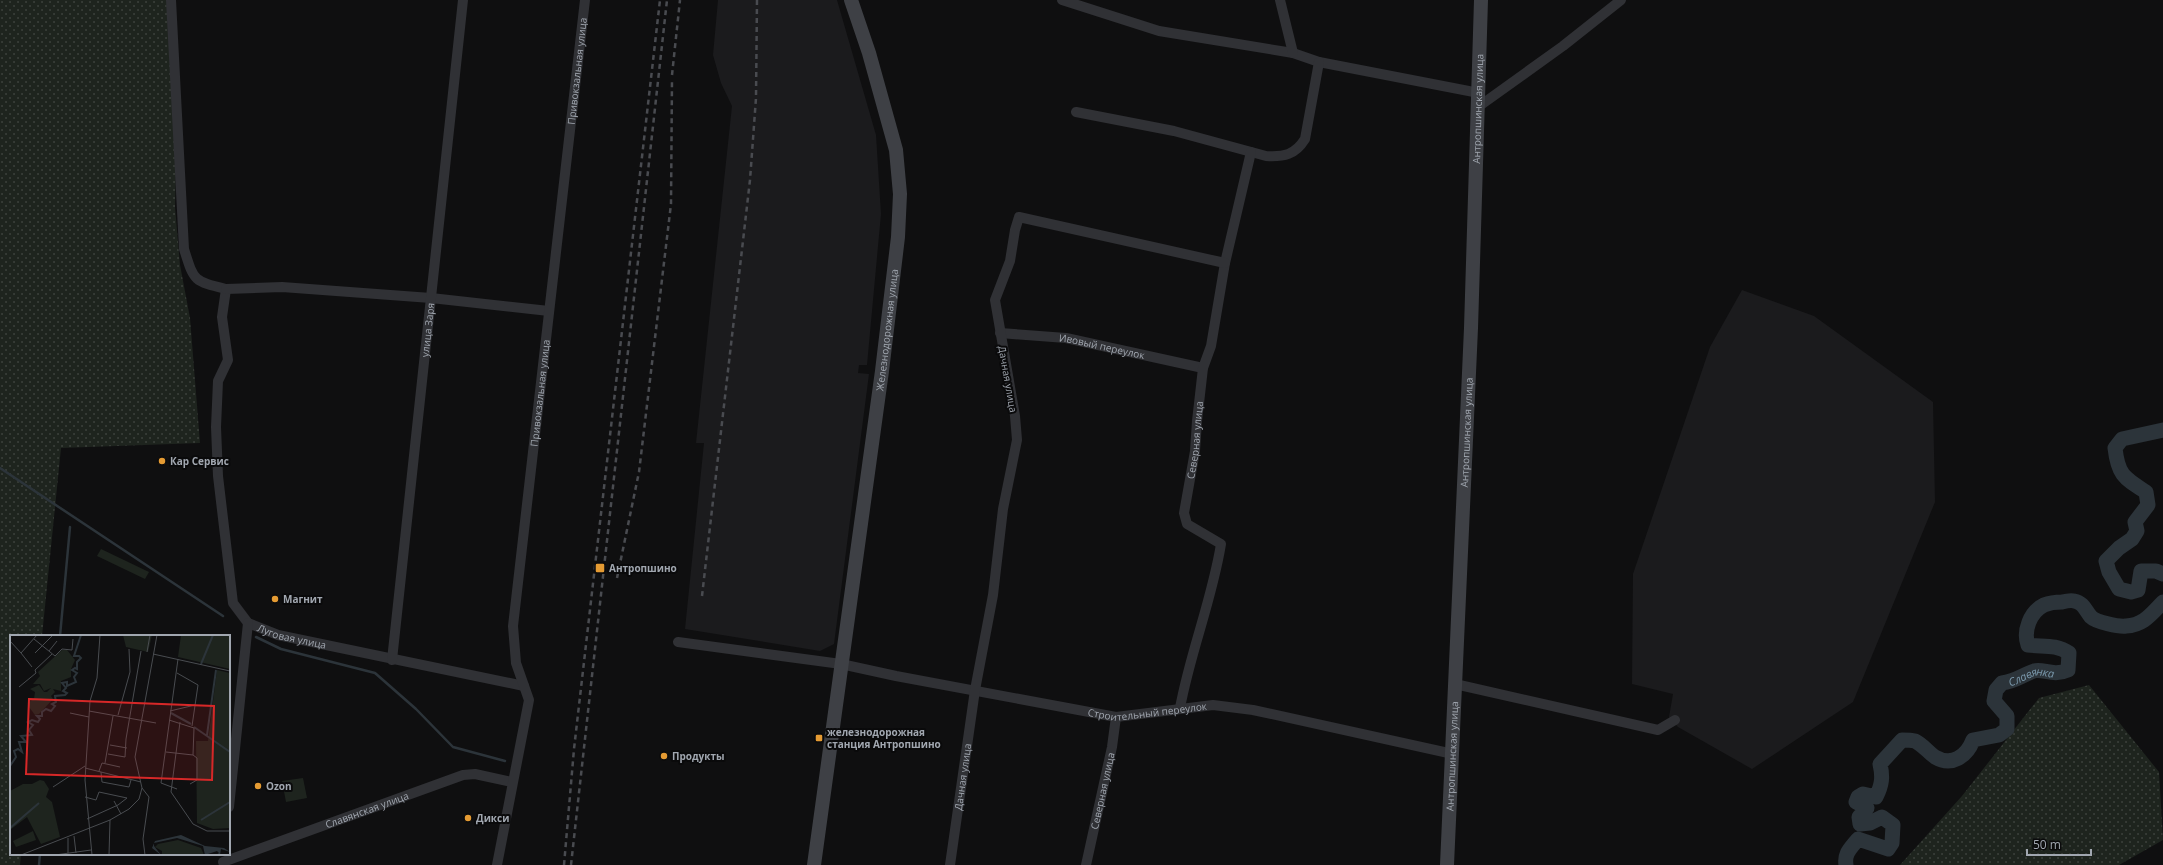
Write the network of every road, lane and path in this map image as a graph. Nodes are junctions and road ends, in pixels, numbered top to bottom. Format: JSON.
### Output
{"nodes":[{"id":1,"x":171,"y":0,"type":"edge"},
{"id":2,"x":463,"y":0,"type":"edge"},
{"id":3,"x":585,"y":0,"type":"edge"},
{"id":4,"x":851,"y":0,"type":"edge"},
{"id":5,"x":1062,"y":0,"type":"edge"},
{"id":6,"x":1280,"y":0,"type":"edge"},
{"id":7,"x":1481,"y":0,"type":"edge"},
{"id":8,"x":1621,"y":0,"type":"edge"},
{"id":9,"x":1293,"y":53,"type":"junction"},
{"id":10,"x":1319,"y":62,"type":"junction"},
{"id":11,"x":1478,"y":100,"type":"junction"},
{"id":12,"x":1076,"y":112,"type":"dead end"},
{"id":13,"x":1251,"y":152,"type":"junction"},
{"id":14,"x":1225,"y":263,"type":"junction"},
{"id":15,"x":226,"y":289,"type":"junction"},
{"id":16,"x":431,"y":298,"type":"junction"},
{"id":17,"x":549,"y":311,"type":"junction"},
{"id":18,"x":1000,"y":333,"type":"junction"},
{"id":19,"x":1203,"y":368,"type":"junction"},
{"id":20,"x":247,"y":627,"type":"junction"},
{"id":21,"x":678,"y":642,"type":"dead end"},
{"id":22,"x":392,"y":660,"type":"junction"},
{"id":23,"x":841,"y":664,"type":"junction"},
{"id":24,"x":1455,"y":684,"type":"junction"},
{"id":25,"x":524,"y":686,"type":"junction"},
{"id":26,"x":975,"y":690,"type":"junction"},
{"id":27,"x":1180,"y":708,"type":"junction"},
{"id":28,"x":1116,"y":717,"type":"junction"},
{"id":29,"x":1675,"y":720,"type":"dead end"},
{"id":30,"x":1453,"y":754,"type":"junction"},
{"id":31,"x":512,"y":782,"type":"junction"},
{"id":32,"x":230,"y":797,"type":"edge"},
{"id":33,"x":224,"y":860,"type":"edge"},
{"id":34,"x":497,"y":865,"type":"edge"},
{"id":35,"x":814,"y":865,"type":"edge"},
{"id":36,"x":950,"y":865,"type":"edge"},
{"id":37,"x":1086,"y":865,"type":"edge"},
{"id":38,"x":1447,"y":865,"type":"edge"}],
"edges":[{"from":1,"to":15,"type":"street"},
{"from":2,"to":16,"type":"street","name":"улица Заря"},
{"from":3,"to":17,"type":"street","name":"Привокзальная улица"},
{"from":4,"to":23,"type":"street","name":"Железнодорожная улица"},
{"from":5,"to":9,"type":"street"},
{"from":6,"to":9,"type":"street"},
{"from":7,"to":11,"type":"street","name":"Антропшинская улица"},
{"from":8,"to":11,"type":"street"},
{"from":9,"to":10,"type":"street"},
{"from":10,"to":11,"type":"street"},
{"from":10,"to":13,"type":"street"},
{"from":11,"to":24,"type":"street","name":"Антропшинская улица"},
{"from":12,"to":13,"type":"street"},
{"from":13,"to":14,"type":"street","name":"Северная улица"},
{"from":14,"to":18,"type":"street","name":"Дачная улица"},
{"from":14,"to":19,"type":"street","name":"Северная улица"},
{"from":15,"to":16,"type":"street"},
{"from":15,"to":20,"type":"street","name":"Луговая улица"},
{"from":16,"to":17,"type":"street"},
{"from":16,"to":22,"type":"street","name":"улица Заря"},
{"from":17,"to":25,"type":"street","name":"Привокзальная улица"},
{"from":18,"to":19,"type":"street","name":"Ивовый переулок"},
{"from":18,"to":26,"type":"street","name":"Дачная улица"},
{"from":19,"to":27,"type":"street","name":"Северная улица"},
{"from":20,"to":22,"type":"street","name":"Луговая улица"},
{"from":20,"to":32,"type":"street"},
{"from":21,"to":23,"type":"street","name":"Строительный переулок"},
{"from":22,"to":25,"type":"street","name":"Луговая улица"},
{"from":23,"to":26,"type":"street","name":"Строительный переулок"},
{"from":23,"to":35,"type":"street","name":"Железнодорожная улица"},
{"from":24,"to":29,"type":"street"},
{"from":24,"to":30,"type":"street","name":"Антропшинская улица"},
{"from":25,"to":31,"type":"street","name":"Привокзальная улица"},
{"from":26,"to":28,"type":"street","name":"Строительный переулок"},
{"from":26,"to":36,"type":"street","name":"Дачная улица"},
{"from":27,"to":28,"type":"street","name":"Строительный переулок"},
{"from":27,"to":30,"type":"street","name":"Строительный переулок"},
{"from":28,"to":37,"type":"street","name":"Северная улица"},
{"from":30,"to":38,"type":"street","name":"Антропшинская улица"},
{"from":31,"to":33,"type":"street","name":"Славянская улица"},
{"from":31,"to":34,"type":"street","name":"Привокзальная улица"}]}
